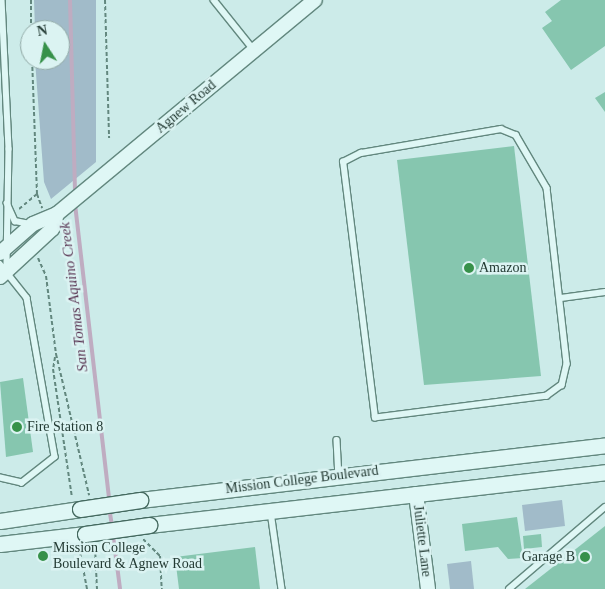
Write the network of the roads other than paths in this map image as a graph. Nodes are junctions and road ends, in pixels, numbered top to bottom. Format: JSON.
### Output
{"nodes":[{"id":1,"x":2,"y":0,"type":"edge"},
{"id":2,"x":214,"y":0,"type":"edge"},
{"id":3,"x":315,"y":0,"type":"edge"},
{"id":4,"x":2,"y":9,"type":"junction"},
{"id":5,"x":0,"y":20,"type":"edge"},
{"id":6,"x":254,"y":50,"type":"junction"},
{"id":7,"x":6,"y":202,"type":"junction"},
{"id":8,"x":57,"y":214,"type":"junction"},
{"id":9,"x":33,"y":224,"type":"junction"},
{"id":10,"x":2,"y":251,"type":"edge"},
{"id":11,"x":2,"y":270,"type":"edge"},
{"id":12,"x":605,"y":292,"type":"edge"},
{"id":13,"x":561,"y":298,"type":"junction"},
{"id":14,"x":337,"y":440,"type":"dead end"},
{"id":15,"x":605,"y":445,"type":"edge"},
{"id":16,"x":413,"y":467,"type":"junction"},
{"id":17,"x":605,"y":472,"type":"edge"},
{"id":18,"x":339,"y":475,"type":"junction"},
{"id":19,"x":0,"y":478,"type":"edge"},
{"id":20,"x":416,"y":494,"type":"junction"},
{"id":21,"x":605,"y":507,"type":"edge"},
{"id":22,"x":271,"y":510,"type":"junction"},
{"id":23,"x":0,"y":521,"type":"edge"},
{"id":24,"x":0,"y":544,"type":"edge"},
{"id":25,"x":282,"y":589,"type":"edge"},
{"id":26,"x":428,"y":589,"type":"edge"},
{"id":27,"x":509,"y":589,"type":"edge"}],
"edges":[{"from":1,"to":4,"type":"lane"},
{"from":2,"to":6,"type":"lane"},
{"from":3,"to":6,"type":"street","name":"Agnew Road"},
{"from":4,"to":5,"type":"lane"},
{"from":4,"to":7,"type":"lane"},
{"from":6,"to":8,"type":"street","name":"Agnew Road"},
{"from":7,"to":9,"type":"lane"},
{"from":7,"to":10,"type":"lane"},
{"from":8,"to":9,"type":"street","name":"Agnew Road"},
{"from":8,"to":11,"type":"street","name":"Agnew Road"},
{"from":9,"to":10,"type":"street","name":"Agnew Road"},
{"from":10,"to":11,"type":"lane"},
{"from":11,"to":19,"type":"lane"},
{"from":12,"to":13,"type":"lane"},
{"from":13,"to":13,"type":"lane"},
{"from":14,"to":18,"type":"lane"},
{"from":15,"to":16,"type":"main road","name":"Mission College Boulevard"},
{"from":16,"to":18,"type":"main road","name":"Mission College Boulevard"},
{"from":16,"to":20,"type":"main road"},
{"from":17,"to":20,"type":"main road","name":"Mission College Boulevard"},
{"from":18,"to":23,"type":"main road","name":"Mission College Boulevard","bridge":true},
{"from":20,"to":22,"type":"main road","name":"Mission College Boulevard"},
{"from":20,"to":26,"type":"street","name":"Juliette Lane"},
{"from":21,"to":27,"type":"lane"},
{"from":22,"to":24,"type":"main road","name":"Mission College Boulevard","bridge":true},
{"from":22,"to":25,"type":"lane"}]}
